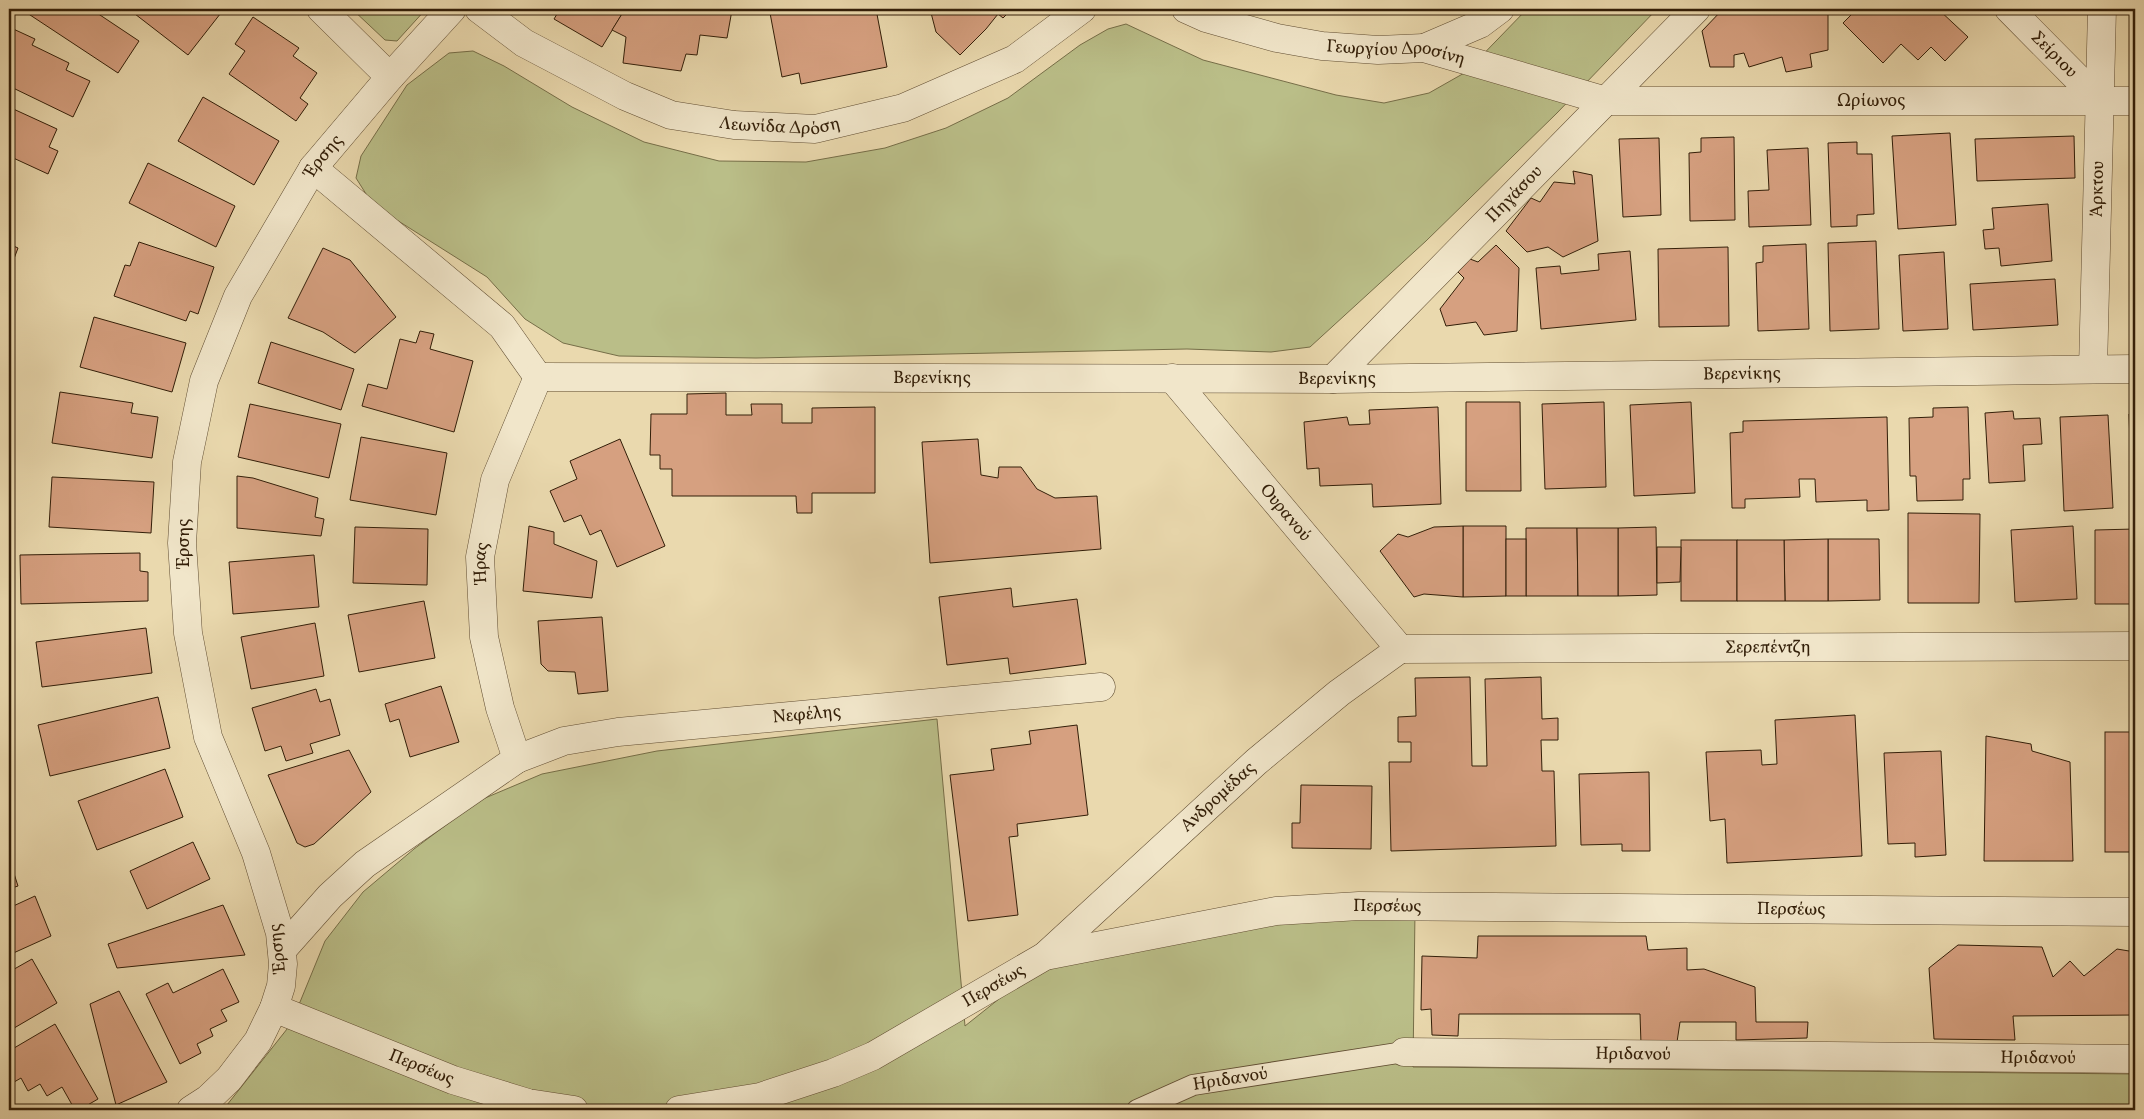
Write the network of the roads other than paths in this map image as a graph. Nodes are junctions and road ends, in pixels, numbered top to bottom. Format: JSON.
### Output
{"nodes":[{"id":1,"x":321,"y":9,"type":"edge"},
{"id":2,"x":452,"y":9,"type":"edge"},
{"id":3,"x":479,"y":9,"type":"edge"},
{"id":4,"x":1082,"y":9,"type":"edge"},
{"id":5,"x":1186,"y":9,"type":"edge"},
{"id":6,"x":1500,"y":9,"type":"edge"},
{"id":7,"x":1696,"y":9,"type":"edge"},
{"id":8,"x":2009,"y":9,"type":"edge"},
{"id":9,"x":2102,"y":9,"type":"edge"},
{"id":10,"x":1424,"y":48,"type":"junction"},
{"id":11,"x":390,"y":77,"type":"junction"},
{"id":12,"x":1606,"y":101,"type":"junction"},
{"id":13,"x":2100,"y":101,"type":"junction"},
{"id":14,"x":2135,"y":101,"type":"edge"},
{"id":15,"x":313,"y":168,"type":"junction"},
{"id":16,"x":2093,"y":369,"type":"junction"},
{"id":17,"x":2135,"y":369,"type":"edge"},
{"id":18,"x":538,"y":377,"type":"junction"},
{"id":19,"x":1172,"y":378,"type":"junction"},
{"id":20,"x":1333,"y":380,"type":"junction"},
{"id":21,"x":2135,"y":646,"type":"edge"},
{"id":22,"x":1400,"y":649,"type":"junction"},
{"id":23,"x":1101,"y":686,"type":"dead end"},
{"id":24,"x":517,"y":759,"type":"junction"},
{"id":25,"x":2135,"y":912,"type":"edge"},
{"id":26,"x":282,"y":950,"type":"junction"},
{"id":27,"x":1045,"y":956,"type":"junction"},
{"id":28,"x":274,"y":1008,"type":"junction"},
{"id":29,"x":1404,"y":1052,"type":"joint"},
{"id":30,"x":2135,"y":1059,"type":"edge"},
{"id":31,"x":191,"y":1110,"type":"edge"},
{"id":32,"x":574,"y":1110,"type":"edge"},
{"id":33,"x":679,"y":1110,"type":"edge"},
{"id":34,"x":1138,"y":1110,"type":"edge"}],
"edges":[{"from":1,"to":11,"type":"street"},
{"from":2,"to":11,"type":"street","name":"Έρσης"},
{"from":3,"to":4,"type":"street","name":"Λεωνίδα Δρόση"},
{"from":5,"to":10,"type":"street","name":"Γεωργίου Δροσίνη"},
{"from":6,"to":10,"type":"street"},
{"from":7,"to":12,"type":"street","name":"Πηγάσου"},
{"from":8,"to":13,"type":"street","name":"Σείριου"},
{"from":9,"to":13,"type":"street","name":"Άρκτου"},
{"from":10,"to":12,"type":"street","name":"Γεωργίου Δροσίνη"},
{"from":11,"to":15,"type":"street","name":"Έρσης"},
{"from":12,"to":13,"type":"street","name":"Ωρίωνος"},
{"from":12,"to":20,"type":"street","name":"Πηγάσου"},
{"from":13,"to":14,"type":"street","name":"Ωρίωνος"},
{"from":13,"to":16,"type":"street","name":"Άρκτου"},
{"from":15,"to":18,"type":"street"},
{"from":15,"to":26,"type":"street","name":"Έρσης"},
{"from":16,"to":17,"type":"street","name":"Βερενίκης"},
{"from":16,"to":20,"type":"street","name":"Βερενίκης"},
{"from":18,"to":19,"type":"street","name":"Βερενίκης"},
{"from":18,"to":24,"type":"street","name":"Ήρας"},
{"from":19,"to":20,"type":"street","name":"Βερενίκης"},
{"from":19,"to":22,"type":"street","name":"Ουρανού"},
{"from":21,"to":22,"type":"street","name":"Σερεπέντζη"},
{"from":22,"to":27,"type":"street","name":"Ανδρομέδας"},
{"from":23,"to":24,"type":"street","name":"Νεφέλης"},
{"from":24,"to":26,"type":"street"},
{"from":25,"to":27,"type":"street","name":"Περσέως"},
{"from":26,"to":28,"type":"street","name":"Έρσης"},
{"from":27,"to":33,"type":"street","name":"Περσέως"},
{"from":28,"to":31,"type":"street","name":"Έρσης"},
{"from":28,"to":32,"type":"street","name":"Περσέως"},
{"from":29,"to":30,"type":"street","name":"Ηριδανού"},
{"from":29,"to":34,"type":"lane","name":"Ηριδανού"}]}
